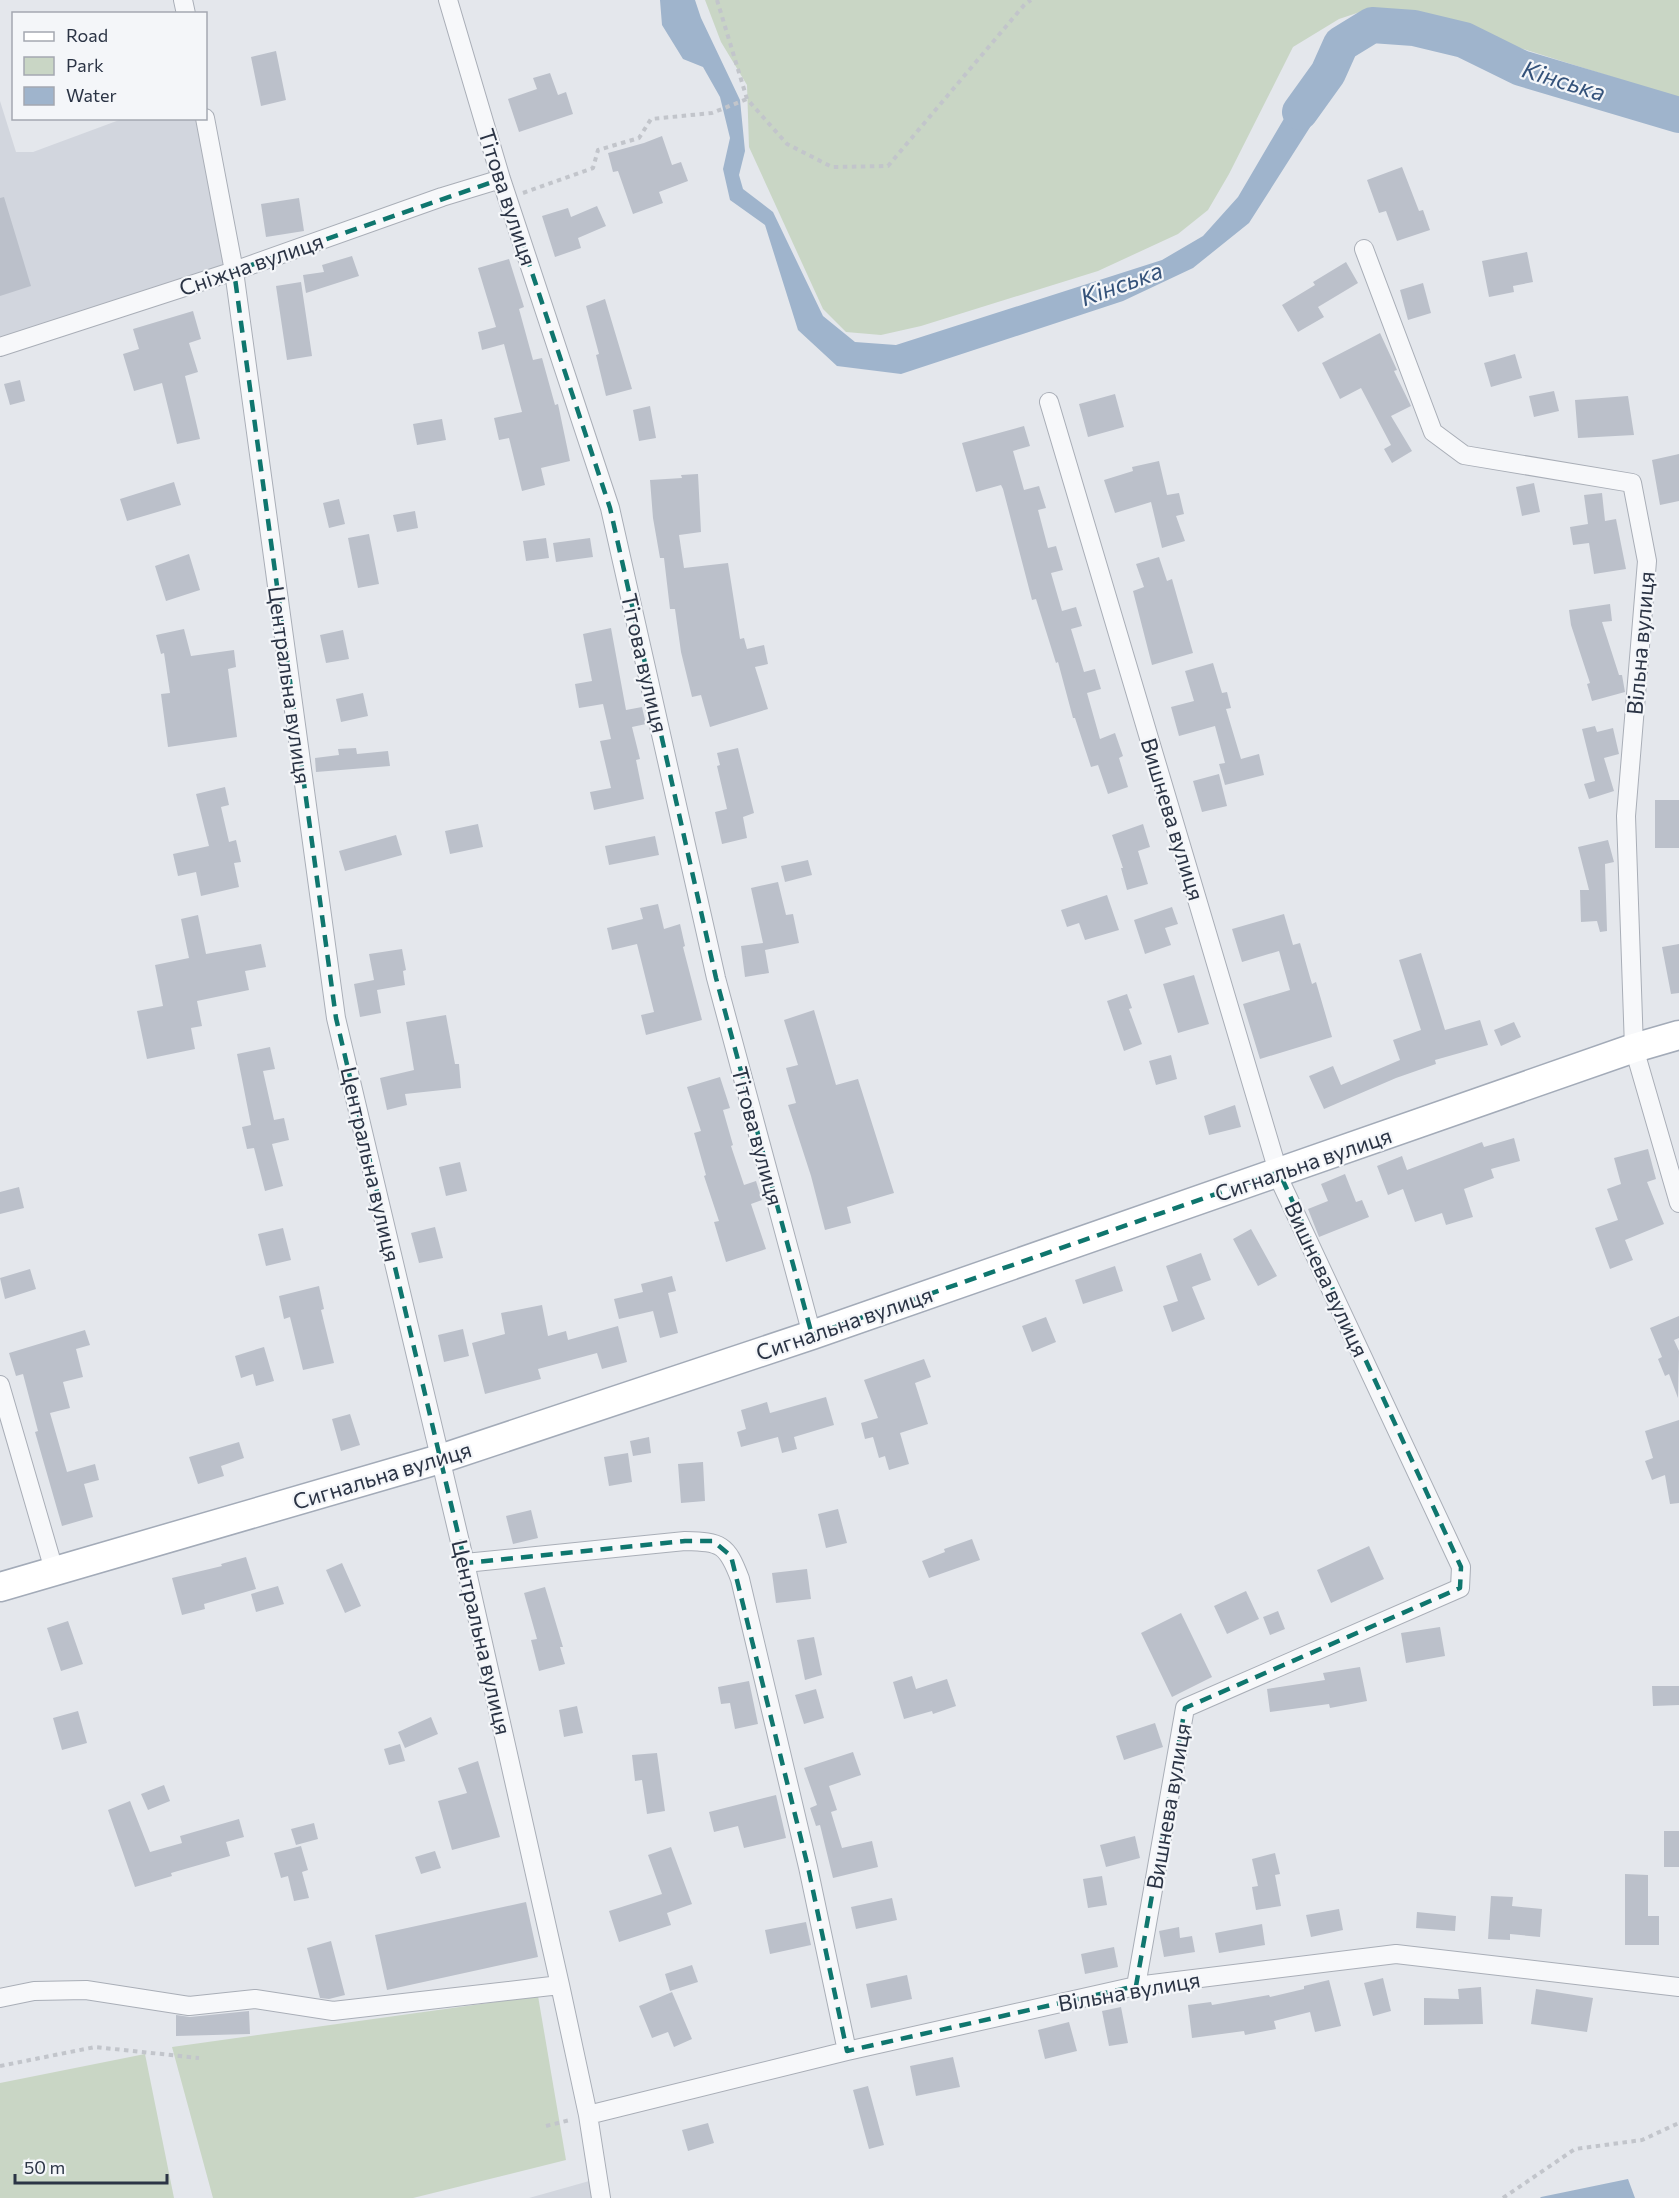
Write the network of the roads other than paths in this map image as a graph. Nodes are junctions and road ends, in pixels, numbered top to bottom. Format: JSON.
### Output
{"nodes":[{"id":1,"x":448,"y":0,"type":"edge"},
{"id":2,"x":205,"y":120,"type":"edge"},
{"id":3,"x":501,"y":179,"type":"junction"},
{"id":4,"x":1364,"y":249,"type":"dead end"},
{"id":5,"x":234,"y":271,"type":"junction"},
{"id":6,"x":0,"y":347,"type":"edge"},
{"id":7,"x":1049,"y":402,"type":"dead end"},
{"id":8,"x":1679,"y":1035,"type":"edge"},
{"id":9,"x":1634,"y":1048,"type":"junction"},
{"id":10,"x":1279,"y":1172,"type":"junction"},
{"id":11,"x":1679,"y":1203,"type":"edge"},
{"id":12,"x":812,"y":1335,"type":"junction"},
{"id":13,"x":0,"y":1385,"type":"edge"},
{"id":14,"x":440,"y":1459,"type":"junction"},
{"id":15,"x":465,"y":1563,"type":"junction"},
{"id":16,"x":54,"y":1570,"type":"junction"},
{"id":17,"x":0,"y":1587,"type":"edge"},
{"id":18,"x":560,"y":1984,"type":"junction"},
{"id":19,"x":1136,"y":1986,"type":"junction"},
{"id":20,"x":1679,"y":1987,"type":"edge"},
{"id":21,"x":0,"y":1998,"type":"edge"},
{"id":22,"x":846,"y":2051,"type":"junction"},
{"id":23,"x":588,"y":2115,"type":"junction"},
{"id":24,"x":602,"y":2198,"type":"edge"}],
"edges":[{"from":1,"to":3,"type":"street","name":"Тітова вулиця"},
{"from":2,"to":5,"type":"street","name":"Центральна вулиця"},
{"from":3,"to":5,"type":"street","name":"Сніжна вулиця"},
{"from":3,"to":12,"type":"street","name":"Тітова вулиця"},
{"from":4,"to":9,"type":"street","name":"Вільна вулиця"},
{"from":5,"to":6,"type":"street","name":"Сніжна вулиця"},
{"from":5,"to":14,"type":"street","name":"Центральна вулиця"},
{"from":7,"to":10,"type":"street","name":"Вишнева вулиця"},
{"from":8,"to":9,"type":"main road","name":"Сигнальна вулиця"},
{"from":9,"to":10,"type":"main road","name":"Сигнальна вулиця"},
{"from":9,"to":11,"type":"street","name":"Вільна вулиця"},
{"from":10,"to":12,"type":"main road","name":"Сигнальна вулиця"},
{"from":10,"to":19,"type":"street","name":"Вишнева вулиця"},
{"from":12,"to":14,"type":"main road","name":"Сигнальна вулиця"},
{"from":13,"to":16,"type":"street"},
{"from":14,"to":15,"type":"street","name":"Центральна вулиця"},
{"from":14,"to":16,"type":"main road","name":"Сигнальна вулиця"},
{"from":15,"to":18,"type":"street","name":"Центральна вулиця"},
{"from":15,"to":22,"type":"street"},
{"from":16,"to":17,"type":"main road","name":"Сигнальна вулиця"},
{"from":18,"to":21,"type":"street"},
{"from":18,"to":23,"type":"street","name":"Центральна вулиця"},
{"from":19,"to":20,"type":"street","name":"Вільна вулиця"},
{"from":19,"to":22,"type":"street","name":"Вільна вулиця"},
{"from":22,"to":23,"type":"street","name":"Вільна вулиця"},
{"from":23,"to":24,"type":"street","name":"Центральна вулиця"}]}
